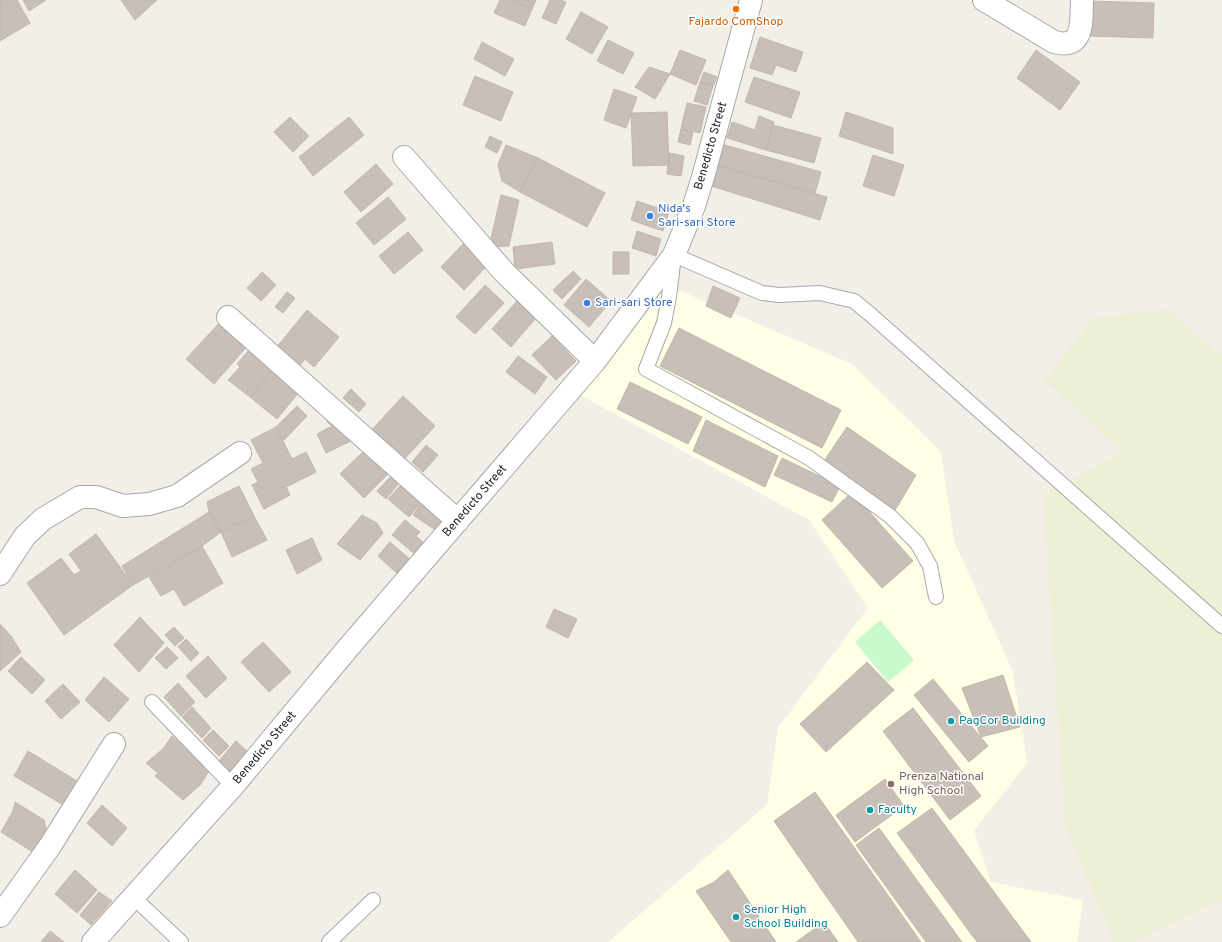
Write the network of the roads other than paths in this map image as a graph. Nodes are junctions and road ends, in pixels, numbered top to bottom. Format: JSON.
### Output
{"nodes":[{"id":1,"x":751,"y":0,"type":"edge"},
{"id":2,"x":984,"y":0,"type":"edge"},
{"id":3,"x":1082,"y":0,"type":"edge"},
{"id":4,"x":404,"y":157,"type":"dead end"},
{"id":5,"x":674,"y":255,"type":"junction"},
{"id":6,"x":228,"y":317,"type":"dead end"},
{"id":7,"x":595,"y":362,"type":"junction"},
{"id":8,"x":240,"y":453,"type":"dead end"},
{"id":9,"x":458,"y":521,"type":"junction"},
{"id":10,"x":0,"y":574,"type":"edge"},
{"id":11,"x":936,"y":596,"type":"dead end"},
{"id":12,"x":1222,"y":626,"type":"edge"},
{"id":13,"x":152,"y":702,"type":"dead end"},
{"id":14,"x":114,"y":744,"type":"dead end"},
{"id":15,"x":233,"y":786,"type":"junction"},
{"id":16,"x":134,"y":897,"type":"junction"},
{"id":17,"x":373,"y":900,"type":"dead end"},
{"id":18,"x":0,"y":916,"type":"edge"},
{"id":19,"x":93,"y":942,"type":"edge"},
{"id":20,"x":181,"y":942,"type":"edge"},
{"id":21,"x":329,"y":942,"type":"edge"}],
"edges":[{"from":1,"to":5,"type":"street","name":"Benedicto Street"},
{"from":2,"to":3,"type":"street"},
{"from":4,"to":7,"type":"street"},
{"from":5,"to":7,"type":"street","name":"Benedicto Street"},
{"from":5,"to":11,"type":"lane"},
{"from":5,"to":12,"type":"lane"},
{"from":6,"to":9,"type":"street"},
{"from":7,"to":9,"type":"street","name":"Benedicto Street"},
{"from":8,"to":10,"type":"street"},
{"from":9,"to":15,"type":"street","name":"Benedicto Street"},
{"from":13,"to":15,"type":"lane"},
{"from":14,"to":18,"type":"street"},
{"from":15,"to":16,"type":"street","name":"Benedicto Street"},
{"from":16,"to":19,"type":"street","name":"Benedicto Street"},
{"from":16,"to":20,"type":"lane"},
{"from":17,"to":21,"type":"lane"}]}
